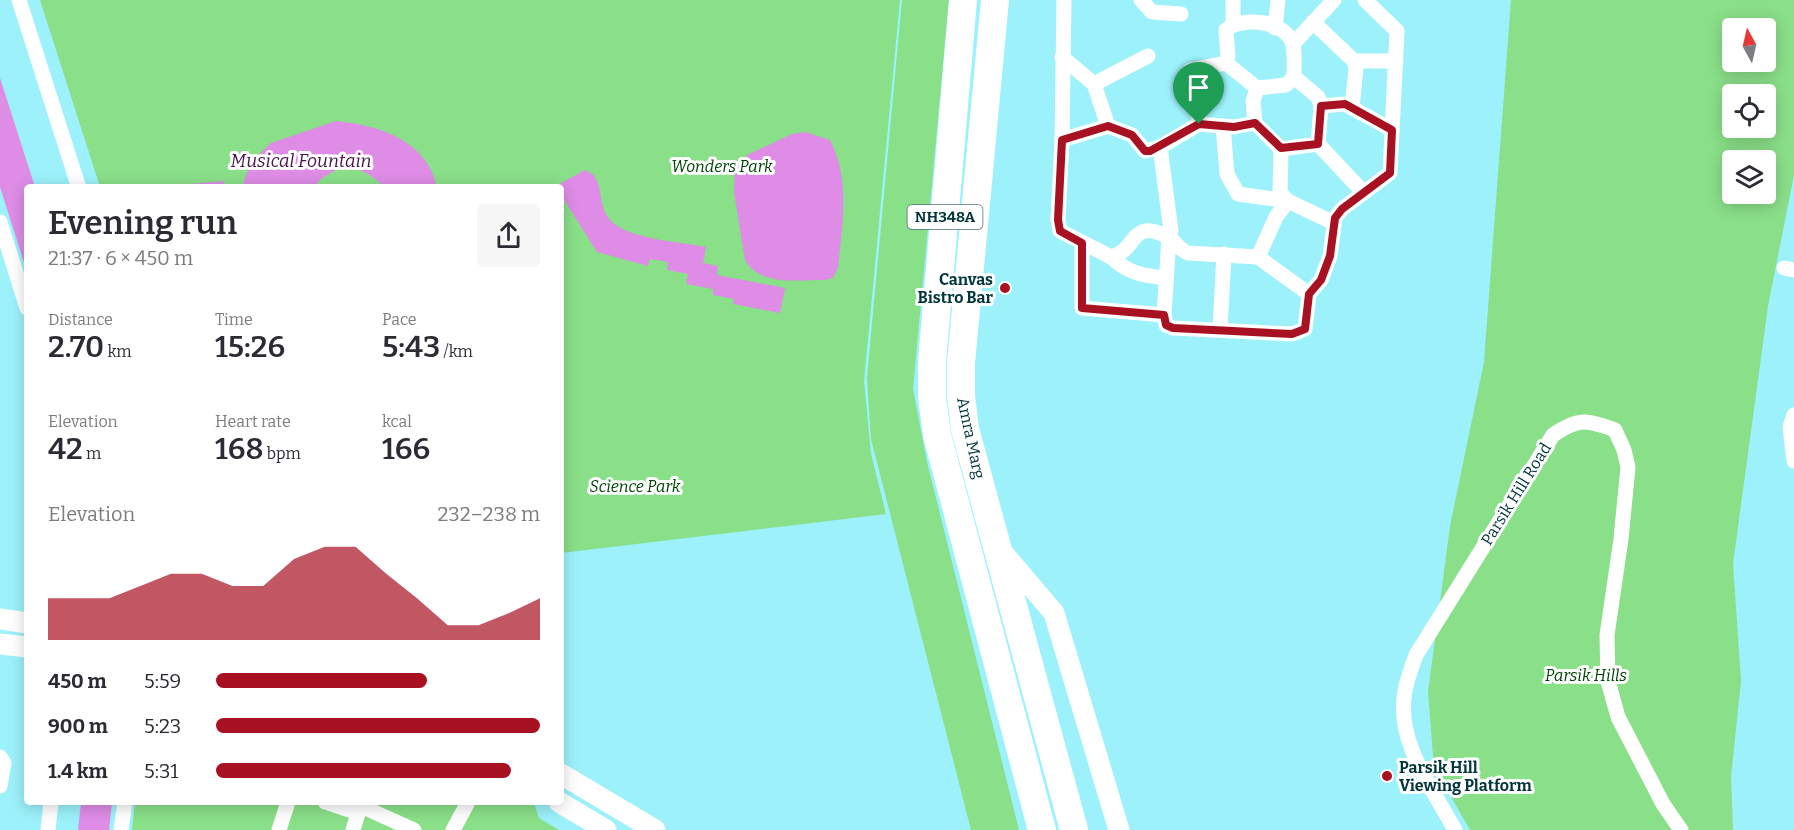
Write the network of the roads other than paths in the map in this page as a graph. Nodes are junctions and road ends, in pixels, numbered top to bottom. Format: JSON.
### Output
{"nodes":[{"id":1,"x":20,"y":0,"type":"edge"},
{"id":2,"x":963,"y":0,"type":"edge"},
{"id":3,"x":995,"y":0,"type":"edge"},
{"id":4,"x":1064,"y":0,"type":"edge"},
{"id":5,"x":1141,"y":0,"type":"edge"},
{"id":6,"x":1233,"y":0,"type":"edge"},
{"id":7,"x":1278,"y":0,"type":"edge"},
{"id":8,"x":1334,"y":0,"type":"edge"},
{"id":9,"x":1365,"y":0,"type":"edge"},
{"id":10,"x":1181,"y":14,"type":"dead end"},
{"id":11,"x":1313,"y":22,"type":"junction"},
{"id":12,"x":1233,"y":24,"type":"junction"},
{"id":13,"x":1275,"y":28,"type":"junction"},
{"id":14,"x":1293,"y":44,"type":"junction"},
{"id":15,"x":1148,"y":56,"type":"dead end"},
{"id":16,"x":1062,"y":57,"type":"junction"},
{"id":17,"x":1354,"y":61,"type":"junction"},
{"id":18,"x":1396,"y":61,"type":"junction"},
{"id":19,"x":1226,"y":63,"type":"junction"},
{"id":20,"x":1294,"y":77,"type":"junction"},
{"id":21,"x":1094,"y":84,"type":"junction"},
{"id":22,"x":1257,"y":88,"type":"junction"},
{"id":23,"x":1321,"y":106,"type":"junction"},
{"id":24,"x":1352,"y":108,"type":"junction"},
{"id":25,"x":1255,"y":123,"type":"junction"},
{"id":26,"x":1199,"y":124,"type":"junction"},
{"id":27,"x":1108,"y":126,"type":"junction"},
{"id":28,"x":1223,"y":126,"type":"junction"},
{"id":29,"x":1392,"y":130,"type":"junction"},
{"id":30,"x":1062,"y":140,"type":"junction"},
{"id":31,"x":1318,"y":144,"type":"junction"},
{"id":32,"x":1160,"y":147,"type":"junction"},
{"id":33,"x":1281,"y":148,"type":"junction"},
{"id":34,"x":77,"y":184,"type":"edge"},
{"id":35,"x":1364,"y":193,"type":"junction"},
{"id":36,"x":1288,"y":201,"type":"junction"},
{"id":37,"x":0,"y":222,"type":"edge"},
{"id":38,"x":1334,"y":224,"type":"junction"},
{"id":39,"x":1169,"y":237,"type":"junction"},
{"id":40,"x":1082,"y":243,"type":"junction"},
{"id":41,"x":1224,"y":254,"type":"junction"},
{"id":42,"x":1111,"y":257,"type":"junction"},
{"id":43,"x":1258,"y":257,"type":"junction"},
{"id":44,"x":1166,"y":278,"type":"junction"},
{"id":45,"x":1309,"y":294,"type":"junction"},
{"id":46,"x":24,"y":298,"type":"edge"},
{"id":47,"x":1164,"y":315,"type":"junction"},
{"id":48,"x":1220,"y":329,"type":"junction"},
{"id":49,"x":1794,"y":415,"type":"edge"},
{"id":50,"x":1794,"y":461,"type":"edge"},
{"id":51,"x":994,"y":537,"type":"junction"},
{"id":52,"x":0,"y":619,"type":"edge"},
{"id":53,"x":24,"y":623,"type":"edge"},
{"id":54,"x":0,"y":644,"type":"edge"},
{"id":55,"x":24,"y":647,"type":"edge"},
{"id":56,"x":0,"y":757,"type":"edge"},
{"id":57,"x":564,"y":776,"type":"edge"},
{"id":58,"x":0,"y":786,"type":"edge"},
{"id":59,"x":51,"y":805,"type":"edge"},
{"id":60,"x":125,"y":805,"type":"edge"},
{"id":61,"x":287,"y":805,"type":"dead end"},
{"id":62,"x":466,"y":805,"type":"edge"},
{"id":63,"x":564,"y":805,"type":"edge"},
{"id":64,"x":360,"y":807,"type":"edge"},
{"id":65,"x":394,"y":826,"type":"edge"},
{"id":66,"x":48,"y":830,"type":"edge"},
{"id":67,"x":121,"y":830,"type":"edge"},
{"id":68,"x":279,"y":830,"type":"edge"},
{"id":69,"x":353,"y":830,"type":"edge"},
{"id":70,"x":414,"y":830,"type":"edge"},
{"id":71,"x":453,"y":830,"type":"edge"},
{"id":72,"x":606,"y":830,"type":"edge"},
{"id":73,"x":656,"y":830,"type":"edge"},
{"id":74,"x":1042,"y":830,"type":"edge"},
{"id":75,"x":1074,"y":830,"type":"edge"},
{"id":76,"x":1119,"y":830,"type":"edge"},
{"id":77,"x":1455,"y":830,"type":"edge"},
{"id":78,"x":1681,"y":830,"type":"edge"}],
"edges":[{"from":1,"to":34,"type":"street"},
{"from":2,"to":74,"type":"highway","name":"Amra Marg","number":"NH348A"},
{"from":3,"to":51,"type":"highway","name":"Amra Marg","number":"NH348A"},
{"from":4,"to":16,"type":"street"},
{"from":5,"to":10,"type":"street"},
{"from":6,"to":12,"type":"street"},
{"from":7,"to":13,"type":"street"},
{"from":8,"to":11,"type":"street"},
{"from":9,"to":18,"type":"street"},
{"from":11,"to":14,"type":"street"},
{"from":11,"to":17,"type":"street"},
{"from":12,"to":13,"type":"street"},
{"from":12,"to":19,"type":"street"},
{"from":13,"to":14,"type":"street"},
{"from":14,"to":20,"type":"street"},
{"from":15,"to":21,"type":"street"},
{"from":16,"to":21,"type":"street"},
{"from":16,"to":30,"type":"street"},
{"from":17,"to":18,"type":"street"},
{"from":17,"to":24,"type":"street"},
{"from":18,"to":29,"type":"street"},
{"from":19,"to":22,"type":"street"},
{"from":19,"to":26,"type":"street"},
{"from":20,"to":22,"type":"street"},
{"from":20,"to":23,"type":"street"},
{"from":21,"to":27,"type":"street"},
{"from":22,"to":25,"type":"street"},
{"from":23,"to":24,"type":"street"},
{"from":23,"to":31,"type":"street"},
{"from":24,"to":29,"type":"street"},
{"from":25,"to":28,"type":"street"},
{"from":25,"to":33,"type":"street"},
{"from":26,"to":28,"type":"street"},
{"from":26,"to":32,"type":"street"},
{"from":27,"to":30,"type":"street"},
{"from":27,"to":32,"type":"street"},
{"from":28,"to":36,"type":"street"},
{"from":29,"to":35,"type":"street"},
{"from":30,"to":40,"type":"street"},
{"from":31,"to":33,"type":"street"},
{"from":31,"to":35,"type":"street"},
{"from":32,"to":39,"type":"street"},
{"from":33,"to":36,"type":"street"},
{"from":35,"to":38,"type":"street"},
{"from":36,"to":38,"type":"street"},
{"from":36,"to":43,"type":"street"},
{"from":37,"to":46,"type":"street"},
{"from":38,"to":45,"type":"street"},
{"from":39,"to":41,"type":"street"},
{"from":39,"to":42,"type":"street"},
{"from":39,"to":44,"type":"street"},
{"from":40,"to":42,"type":"street"},
{"from":40,"to":47,"type":"street"},
{"from":41,"to":43,"type":"street"},
{"from":41,"to":48,"type":"street"},
{"from":42,"to":44,"type":"street"},
{"from":43,"to":45,"type":"street"},
{"from":44,"to":47,"type":"street"},
{"from":45,"to":48,"type":"street"},
{"from":47,"to":48,"type":"street"},
{"from":49,"to":50,"type":"street"},
{"from":51,"to":75,"type":"highway","name":"Amra Marg","number":"NH348A"},
{"from":51,"to":76,"type":"street"},
{"from":52,"to":53,"type":"street"},
{"from":54,"to":55,"type":"street"},
{"from":56,"to":58,"type":"street"},
{"from":57,"to":73,"type":"street"},
{"from":59,"to":66,"type":"street"},
{"from":60,"to":67,"type":"street"},
{"from":61,"to":68,"type":"street"},
{"from":62,"to":71,"type":"street"},
{"from":63,"to":72,"type":"street"},
{"from":64,"to":65,"type":"street"},
{"from":64,"to":69,"type":"street"},
{"from":65,"to":70,"type":"street"},
{"from":77,"to":78,"type":"street","name":"Parsik Hill Road"}]}
